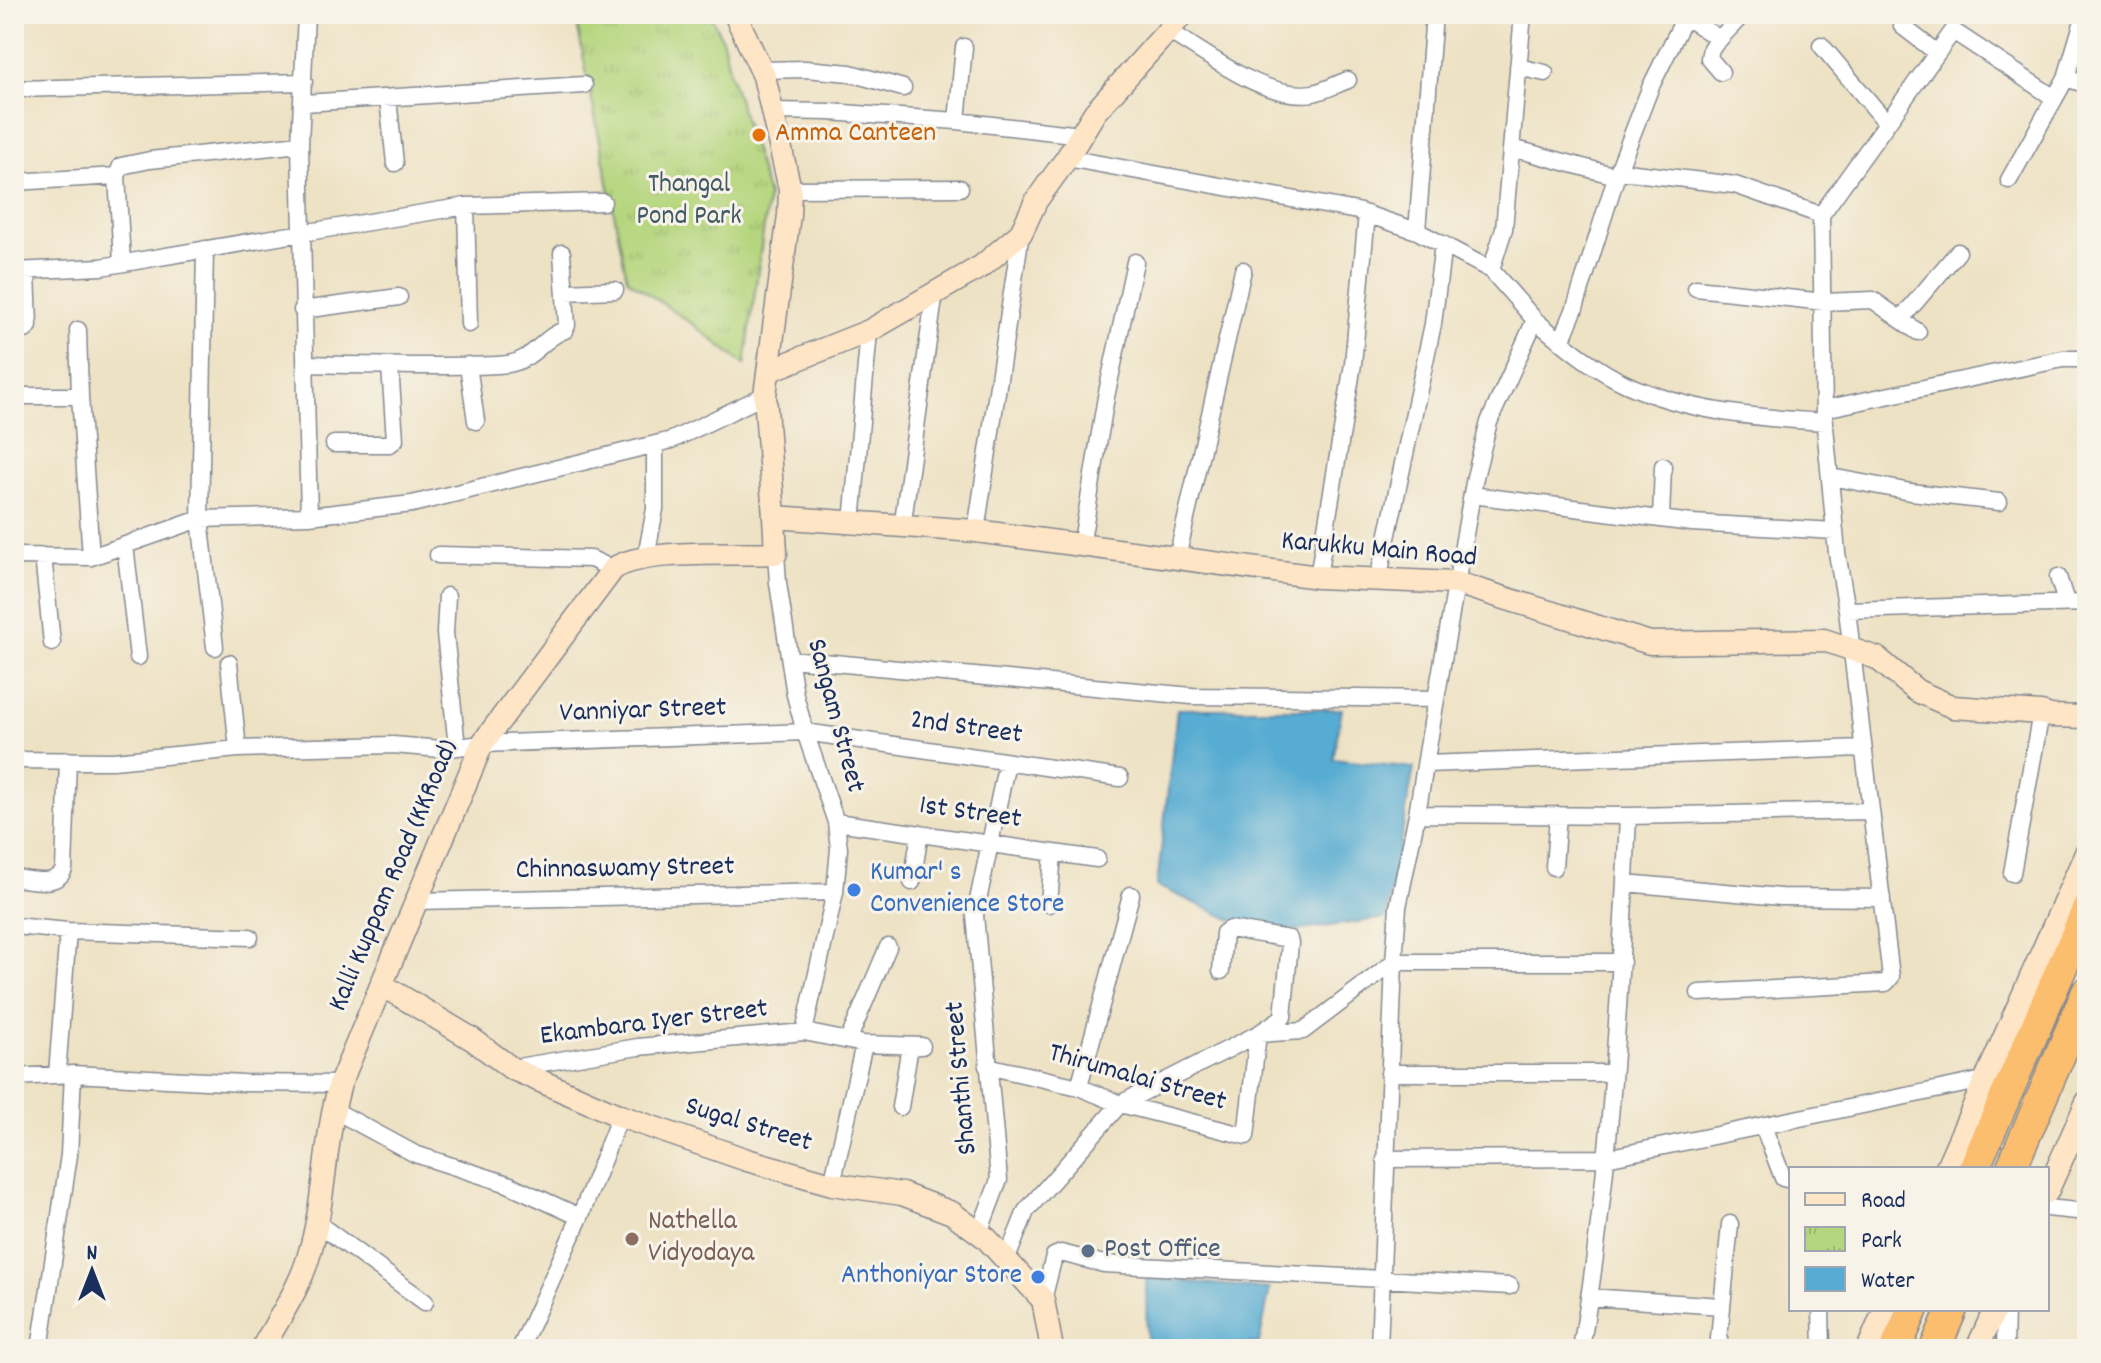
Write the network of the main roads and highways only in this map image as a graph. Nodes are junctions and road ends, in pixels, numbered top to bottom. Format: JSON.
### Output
{"nodes":[{"id":1,"x":735,"y":14,"type":"edge"},
{"id":2,"x":1173,"y":20,"type":"edge"},
{"id":3,"x":771,"y":370,"type":"junction"},
{"id":4,"x":774,"y":517,"type":"junction"},
{"id":5,"x":2087,"y":717,"type":"edge"},
{"id":6,"x":2087,"y":851,"type":"edge"},
{"id":7,"x":2087,"y":910,"type":"edge"},
{"id":8,"x":382,"y":985,"type":"junction"},
{"id":9,"x":2087,"y":992,"type":"edge"},
{"id":10,"x":2087,"y":1102,"type":"edge"},
{"id":11,"x":1947,"y":1167,"type":"edge"},
{"id":12,"x":1975,"y":1167,"type":"edge"},
{"id":13,"x":2012,"y":1167,"type":"edge"},
{"id":14,"x":2049,"y":1188,"type":"edge"},
{"id":15,"x":1884,"y":1311,"type":"edge"},
{"id":16,"x":1912,"y":1311,"type":"edge"},
{"id":17,"x":1951,"y":1311,"type":"edge"},
{"id":18,"x":1994,"y":1311,"type":"edge"},
{"id":19,"x":270,"y":1346,"type":"edge"},
{"id":20,"x":1052,"y":1349,"type":"edge"},
{"id":21,"x":1868,"y":1349,"type":"edge"},
{"id":22,"x":1896,"y":1349,"type":"edge"},
{"id":23,"x":1935,"y":1349,"type":"edge"},
{"id":24,"x":1977,"y":1349,"type":"edge"}],
"edges":[{"from":1,"to":3,"type":"main road"},
{"from":2,"to":3,"type":"main road"},
{"from":3,"to":4,"type":"main road"},
{"from":4,"to":5,"type":"main road","name":"Karukku Main Road"},
{"from":4,"to":8,"type":"main road","name":"Kalli Kuppam Road (KKRoad)"},
{"from":6,"to":11,"type":"main road"},
{"from":7,"to":12,"type":"highway"},
{"from":8,"to":19,"type":"main road","name":"Kalli Kuppam Road (KKRoad)"},
{"from":8,"to":20,"type":"main road","name":"Sugal Street"},
{"from":9,"to":13,"type":"highway"},
{"from":10,"to":14,"type":"main road"},
{"from":15,"to":21,"type":"main road"},
{"from":16,"to":22,"type":"highway"},
{"from":17,"to":23,"type":"highway"},
{"from":18,"to":24,"type":"main road"}]}
